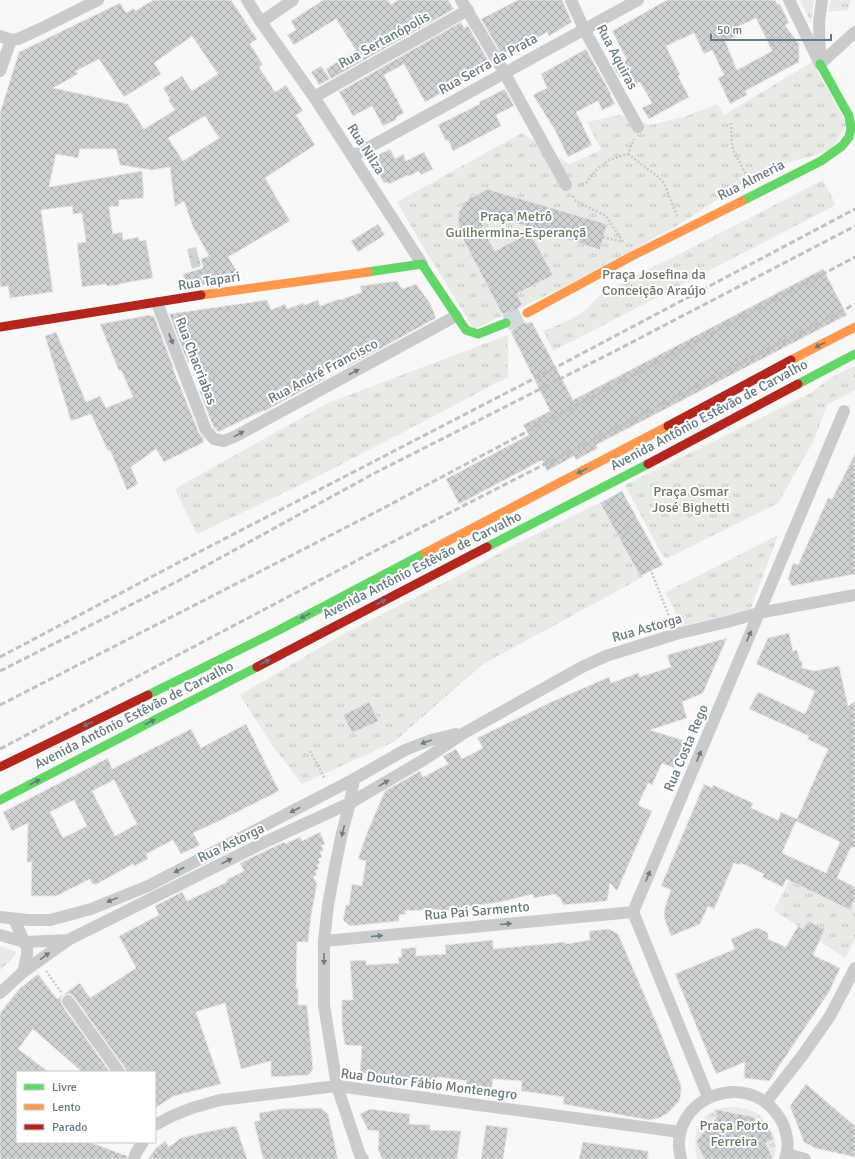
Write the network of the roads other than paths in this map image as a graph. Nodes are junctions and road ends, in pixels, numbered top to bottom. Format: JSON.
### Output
{"nodes":[{"id":1,"x":98,"y":0,"type":"edge"},
{"id":2,"x":247,"y":0,"type":"edge"},
{"id":3,"x":293,"y":0,"type":"edge"},
{"id":4,"x":571,"y":0,"type":"edge"},
{"id":5,"x":638,"y":0,"type":"edge"},
{"id":6,"x":789,"y":0,"type":"edge"},
{"id":7,"x":822,"y":0,"type":"edge"},
{"id":8,"x":465,"y":5,"type":"edge"},
{"id":9,"x":261,"y":22,"type":"junction"},
{"id":10,"x":584,"y":29,"type":"junction"},
{"id":11,"x":855,"y":32,"type":"edge"},
{"id":12,"x":5,"y":38,"type":"edge"},
{"id":13,"x":820,"y":64,"type":"junction"},
{"id":14,"x":0,"y":72,"type":"edge"},
{"id":15,"x":504,"y":72,"type":"junction"},
{"id":16,"x":314,"y":97,"type":"junction"},
{"id":17,"x":638,"y":127,"type":"road end"},
{"id":18,"x":353,"y":156,"type":"junction"},
{"id":19,"x":566,"y":186,"type":"road end"},
{"id":20,"x":422,"y":264,"type":"junction"},
{"id":21,"x":157,"y":303,"type":"junction"},
{"id":22,"x":527,"y":313,"type":"tunnel mouth"},
{"id":23,"x":456,"y":316,"type":"junction"},
{"id":24,"x":506,"y":323,"type":"tunnel mouth"},
{"id":25,"x":0,"y":327,"type":"edge"},
{"id":26,"x":855,"y":327,"type":"edge"},
{"id":27,"x":855,"y":354,"type":"edge"},
{"id":28,"x":844,"y":411,"type":"dead end"},
{"id":29,"x":206,"y":430,"type":"joint"},
{"id":30,"x":855,"y":595,"type":"edge"},
{"id":31,"x":759,"y":614,"type":"junction"},
{"id":32,"x":464,"y":733,"type":"junction"},
{"id":33,"x":0,"y":767,"type":"edge"},
{"id":34,"x":354,"y":779,"type":"junction"},
{"id":35,"x":0,"y":800,"type":"edge"},
{"id":36,"x":350,"y":803,"type":"junction"},
{"id":37,"x":633,"y":912,"type":"junction"},
{"id":38,"x":0,"y":917,"type":"edge"},
{"id":39,"x":14,"y":919,"type":"junction"},
{"id":40,"x":0,"y":935,"type":"edge"},
{"id":41,"x":68,"y":940,"type":"junction"},
{"id":42,"x":324,"y":941,"type":"junction"},
{"id":43,"x":25,"y":942,"type":"junction"},
{"id":44,"x":855,"y":968,"type":"edge"},
{"id":45,"x":23,"y":972,"type":"junction"},
{"id":46,"x":0,"y":993,"type":"edge"},
{"id":47,"x":68,"y":1001,"type":"road end"},
{"id":48,"x":118,"y":1071,"type":"edge"},
{"id":49,"x":337,"y":1086,"type":"junction"},
{"id":50,"x":708,"y":1097,"type":"junction"},
{"id":51,"x":766,"y":1102,"type":"junction"},
{"id":52,"x":156,"y":1124,"type":"edge"},
{"id":53,"x":680,"y":1132,"type":"junction"},
{"id":54,"x":142,"y":1143,"type":"edge"},
{"id":55,"x":786,"y":1157,"type":"edge"},
{"id":56,"x":361,"y":1158,"type":"edge"},
{"id":57,"x":134,"y":1159,"type":"edge"},
{"id":58,"x":681,"y":1159,"type":"edge"},
{"id":59,"x":805,"y":1159,"type":"edge"}],
"edges":[{"from":1,"to":12,"type":"street"},
{"from":2,"to":9,"type":"street","name":"Rua Nilza"},
{"from":3,"to":9,"type":"street"},
{"from":4,"to":10,"type":"street","name":"Rua Aquiras"},
{"from":5,"to":10,"type":"street","name":"Rua Serra da Prata"},
{"from":6,"to":13,"type":"street","name":"Rua Almeria"},
{"from":7,"to":13,"type":"street"},
{"from":8,"to":15,"type":"street"},
{"from":8,"to":16,"type":"street","name":"Rua Sertanópolis"},
{"from":9,"to":16,"type":"street","name":"Rua Nilza"},
{"from":10,"to":15,"type":"street","name":"Rua Serra da Prata"},
{"from":10,"to":17,"type":"street","name":"Rua Aquiras"},
{"from":11,"to":13,"type":"street"},
{"from":12,"to":14,"type":"street"},
{"from":13,"to":22,"type":"main road","name":"Rua Almeria"},
{"from":15,"to":18,"type":"street","name":"Rua Serra da Prata"},
{"from":15,"to":19,"type":"street"},
{"from":16,"to":18,"type":"street","name":"Rua Nilza"},
{"from":18,"to":20,"type":"street","name":"Rua Nilza"},
{"from":20,"to":21,"type":"main road","name":"Rua Tapari"},
{"from":20,"to":23,"type":"main road","name":"Rua Nilza"},
{"from":21,"to":25,"type":"main road","name":"Rua Tapari"},
{"from":21,"to":29,"type":"street","name":"Rua Chacriabas","one_way":true},
{"from":23,"to":24,"type":"main road"},
{"from":29,"to":23,"type":"street","name":"Rua André Francisco","one_way":true},
{"from":26,"to":33,"type":"main road","name":"Avenida Antônio Estêvão de Carvalho","one_way":true},
{"from":35,"to":27,"type":"main road","name":"Avenida Antônio Estêvão de Carvalho","one_way":true},
{"from":28,"to":31,"type":"street","name":"Rua Costa Rego"},
{"from":30,"to":31,"type":"street","name":"Rua Astorga"},
{"from":31,"to":32,"type":"street","name":"Rua Astorga"},
{"from":37,"to":31,"type":"street","name":"Rua Costa Rego","one_way":true},
{"from":32,"to":34,"type":"street","name":"Rua Astorga","one_way":true},
{"from":36,"to":32,"type":"street","name":"Rua Astorga","one_way":true},
{"from":34,"to":36,"type":"street"},
{"from":34,"to":39,"type":"street","name":"Rua Astorga","one_way":true},
{"from":41,"to":36,"type":"street","name":"Rua Astorga","one_way":true},
{"from":36,"to":42,"type":"street","one_way":true},
{"from":42,"to":37,"type":"street","name":"Rua Pai Sarmento","one_way":true},
{"from":37,"to":50,"type":"street"},
{"from":38,"to":39,"type":"street","name":"Rua Astorga"},
{"from":39,"to":43,"type":"street"},
{"from":40,"to":43,"type":"street","name":"Rua Astorga"},
{"from":41,"to":43,"type":"street","name":"Rua Astorga"},
{"from":45,"to":41,"type":"street","one_way":true},
{"from":42,"to":49,"type":"street","one_way":true},
{"from":43,"to":45,"type":"street"},
{"from":44,"to":51,"type":"street"},
{"from":45,"to":46,"type":"street"},
{"from":47,"to":48,"type":"street"},
{"from":49,"to":52,"type":"street","name":"Rua Doutor Fábio Montenegro"},
{"from":49,"to":53,"type":"street","name":"Rua Doutor Fábio Montenegro"},
{"from":49,"to":56,"type":"street"},
{"from":50,"to":51,"type":"street"},
{"from":50,"to":53,"type":"street"},
{"from":51,"to":55,"type":"street"},
{"from":53,"to":58,"type":"street"},
{"from":54,"to":57,"type":"street"},
{"from":55,"to":59,"type":"street"}]}
